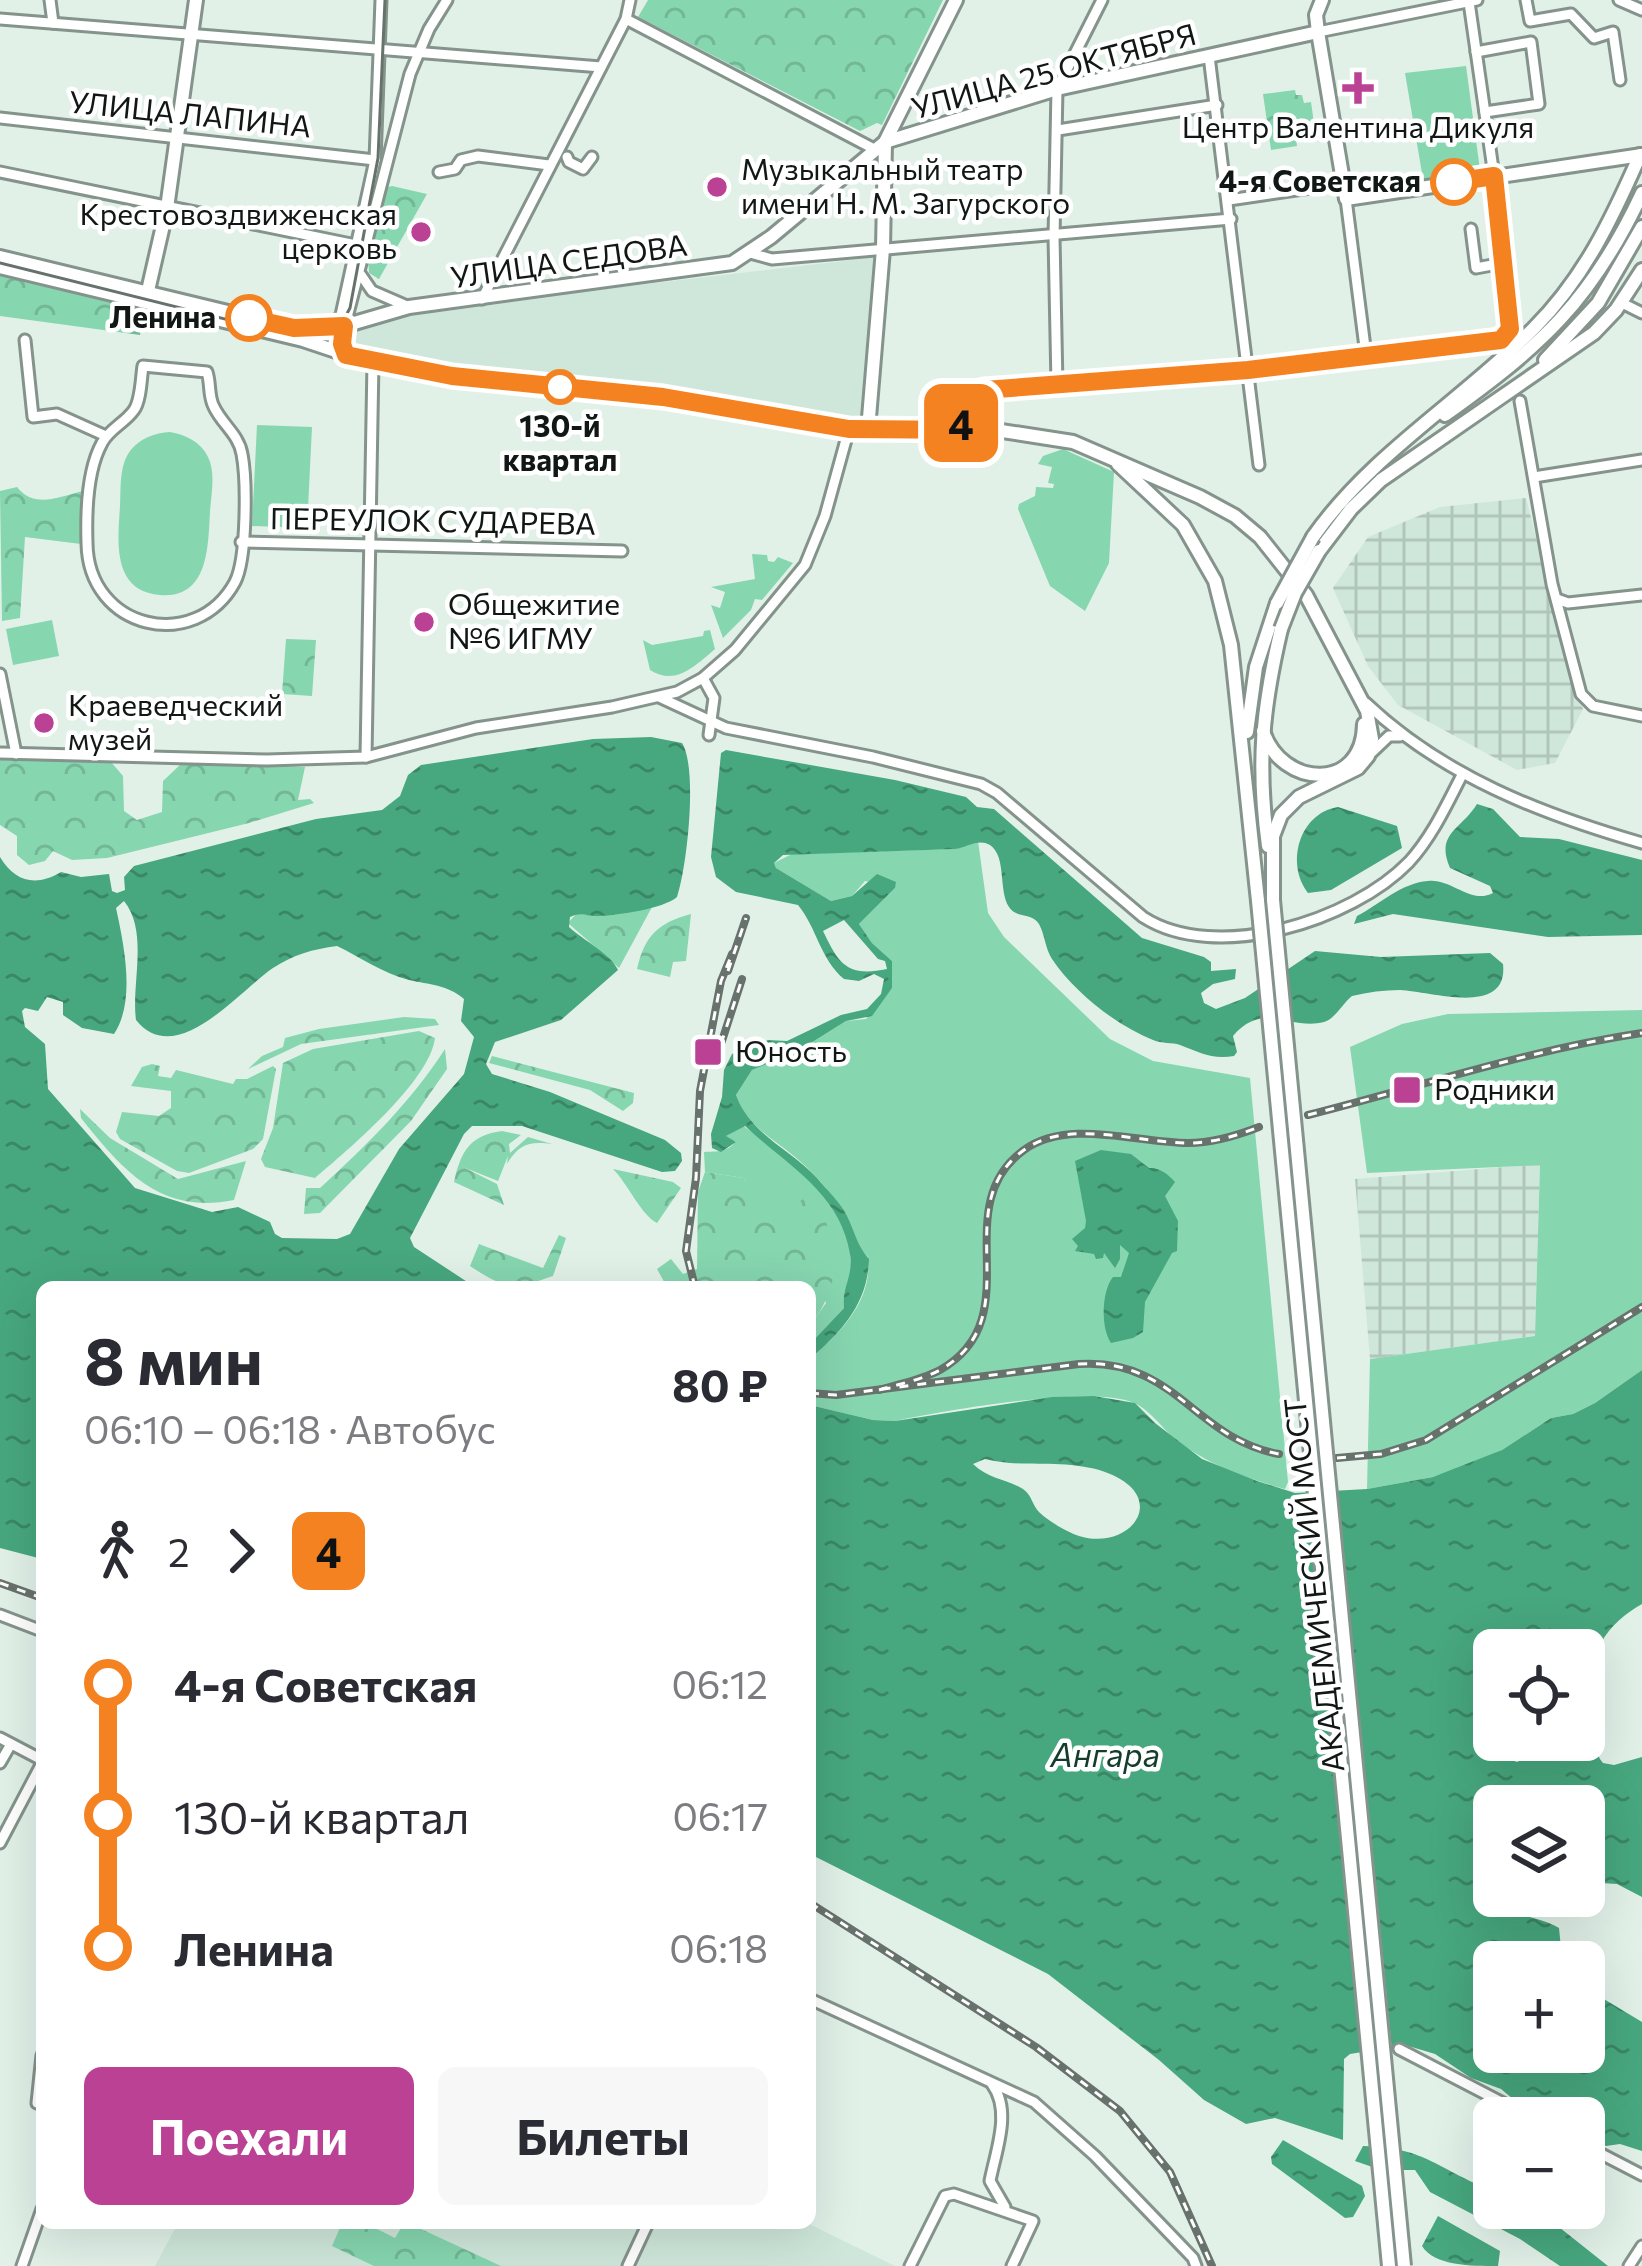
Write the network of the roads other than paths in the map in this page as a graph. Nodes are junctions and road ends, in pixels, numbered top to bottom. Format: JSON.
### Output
{"nodes":[{"id":1,"x":50,"y":0,"type":"edge"},
{"id":2,"x":196,"y":0,"type":"edge"},
{"id":3,"x":381,"y":0,"type":"edge"},
{"id":4,"x":447,"y":0,"type":"edge"},
{"id":5,"x":630,"y":0,"type":"edge"},
{"id":6,"x":956,"y":0,"type":"edge"},
{"id":7,"x":1102,"y":0,"type":"edge"},
{"id":8,"x":1322,"y":0,"type":"edge"},
{"id":9,"x":1526,"y":0,"type":"edge"},
{"id":10,"x":1619,"y":0,"type":"edge"},
{"id":11,"x":1473,"y":1,"type":"edge"},
{"id":12,"x":1642,"y":10,"type":"edge"},
{"id":13,"x":0,"y":19,"type":"edge"},
{"id":14,"x":626,"y":19,"type":"junction"},
{"id":15,"x":53,"y":23,"type":"junction"},
{"id":16,"x":191,"y":32,"type":"junction"},
{"id":17,"x":1318,"y":32,"type":"junction"},
{"id":18,"x":380,"y":46,"type":"junction"},
{"id":19,"x":418,"y":51,"type":"junction"},
{"id":20,"x":1476,"y":52,"type":"junction"},
{"id":21,"x":1209,"y":56,"type":"junction"},
{"id":22,"x":601,"y":67,"type":"junction"},
{"id":23,"x":1620,"y":80,"type":"dead end"},
{"id":24,"x":1057,"y":89,"type":"junction"},
{"id":25,"x":1217,"y":105,"type":"junction"},
{"id":26,"x":1485,"y":112,"type":"junction"},
{"id":27,"x":0,"y":118,"type":"edge"},
{"id":28,"x":1058,"y":130,"type":"junction"},
{"id":29,"x":178,"y":137,"type":"junction"},
{"id":30,"x":881,"y":146,"type":"junction"},
{"id":31,"x":1641,"y":154,"type":"edge"},
{"id":32,"x":567,"y":157,"type":"dead end"},
{"id":33,"x":592,"y":157,"type":"dead end"},
{"id":34,"x":381,"y":161,"type":"junction"},
{"id":35,"x":549,"y":165,"type":"junction"},
{"id":36,"x":0,"y":172,"type":"edge"},
{"id":37,"x":439,"y":172,"type":"dead end"},
{"id":38,"x":1494,"y":176,"type":"junction"},
{"id":39,"x":1344,"y":183,"type":"junction"},
{"id":40,"x":1642,"y":193,"type":"edge"},
{"id":41,"x":1346,"y":199,"type":"junction"},
{"id":42,"x":1228,"y":200,"type":"junction"},
{"id":43,"x":167,"y":208,"type":"junction"},
{"id":44,"x":1231,"y":219,"type":"junction"},
{"id":45,"x":1642,"y":227,"type":"edge"},
{"id":46,"x":1471,"y":229,"type":"dead end"},
{"id":47,"x":1054,"y":237,"type":"junction"},
{"id":48,"x":356,"y":245,"type":"junction"},
{"id":49,"x":883,"y":249,"type":"junction"},
{"id":50,"x":751,"y":253,"type":"junction"},
{"id":51,"x":0,"y":257,"type":"edge"},
{"id":52,"x":1503,"y":263,"type":"junction"},
{"id":53,"x":0,"y":266,"type":"edge"},
{"id":54,"x":1642,"y":270,"type":"edge"},
{"id":55,"x":360,"y":271,"type":"junction"},
{"id":56,"x":142,"y":298,"type":"junction"},
{"id":57,"x":482,"y":299,"type":"junction"},
{"id":58,"x":1622,"y":303,"type":"junction"},
{"id":59,"x":410,"y":307,"type":"junction"},
{"id":60,"x":1642,"y":314,"type":"edge"},
{"id":61,"x":339,"y":323,"type":"junction"},
{"id":62,"x":25,"y":340,"type":"dead end"},
{"id":63,"x":303,"y":340,"type":"junction"},
{"id":64,"x":346,"y":355,"type":"junction"},
{"id":65,"x":1366,"y":356,"type":"junction"},
{"id":66,"x":374,"y":362,"type":"junction"},
{"id":67,"x":1248,"y":370,"type":"junction"},
{"id":68,"x":1057,"y":385,"type":"junction"},
{"id":69,"x":1507,"y":391,"type":"junction"},
{"id":70,"x":971,"y":394,"type":"junction"},
{"id":71,"x":1520,"y":401,"type":"dead end"},
{"id":72,"x":849,"y":429,"type":"junction"},
{"id":73,"x":868,"y":430,"type":"junction"},
{"id":74,"x":924,"y":430,"type":"junction"},
{"id":75,"x":977,"y":430,"type":"junction"},
{"id":76,"x":106,"y":436,"type":"junction"},
{"id":77,"x":1396,"y":451,"type":"junction"},
{"id":78,"x":1108,"y":455,"type":"junction"},
{"id":79,"x":1642,"y":460,"type":"edge"},
{"id":80,"x":1259,"y":465,"type":"dead end"},
{"id":81,"x":1534,"y":477,"type":"junction"},
{"id":82,"x":242,"y":542,"type":"junction"},
{"id":83,"x":370,"y":543,"type":"junction"},
{"id":84,"x":1316,"y":544,"type":"junction"},
{"id":85,"x":622,"y":551,"type":"dead end"},
{"id":86,"x":1642,"y":595,"type":"edge"},
{"id":87,"x":1557,"y":599,"type":"junction"},
{"id":88,"x":0,"y":674,"type":"edge"},
{"id":89,"x":703,"y":677,"type":"junction"},
{"id":90,"x":1358,"y":696,"type":"junction"},
{"id":91,"x":659,"y":697,"type":"junction"},
{"id":92,"x":1642,"y":716,"type":"edge"},
{"id":93,"x":711,"y":722,"type":"junction"},
{"id":94,"x":1262,"y":724,"type":"junction"},
{"id":95,"x":709,"y":735,"type":"dead end"},
{"id":96,"x":1400,"y":736,"type":"junction"},
{"id":97,"x":1245,"y":751,"type":"junction"},
{"id":98,"x":0,"y":753,"type":"edge"},
{"id":99,"x":16,"y":754,"type":"junction"},
{"id":100,"x":366,"y":757,"type":"junction"},
{"id":101,"x":1368,"y":757,"type":"junction"},
{"id":102,"x":1462,"y":775,"type":"junction"},
{"id":103,"x":1642,"y":843,"type":"edge"},
{"id":104,"x":1271,"y":871,"type":"junction"},
{"id":105,"x":1266,"y":900,"type":"junction"},
{"id":106,"x":0,"y":1615,"type":"edge"},
{"id":107,"x":36,"y":1629,"type":"edge"},
{"id":108,"x":0,"y":1738,"type":"edge"},
{"id":109,"x":11,"y":1744,"type":"junction"},
{"id":110,"x":36,"y":1759,"type":"edge"},
{"id":111,"x":0,"y":1763,"type":"edge"},
{"id":112,"x":36,"y":1774,"type":"edge"},
{"id":113,"x":0,"y":1843,"type":"edge"},
{"id":114,"x":816,"y":2002,"type":"edge"},
{"id":115,"x":1399,"y":2049,"type":"dead end"},
{"id":116,"x":992,"y":2084,"type":"junction"},
{"id":117,"x":1492,"y":2097,"type":"edge"},
{"id":118,"x":1605,"y":2156,"type":"edge"},
{"id":119,"x":1642,"y":2175,"type":"edge"},
{"id":120,"x":1007,"y":2209,"type":"junction"},
{"id":121,"x":36,"y":2226,"type":"edge"},
{"id":122,"x":645,"y":2229,"type":"edge"},
{"id":123,"x":1642,"y":2246,"type":"edge"},
{"id":124,"x":22,"y":2266,"type":"edge"},
{"id":125,"x":628,"y":2266,"type":"edge"},
{"id":126,"x":910,"y":2266,"type":"edge"},
{"id":127,"x":1012,"y":2266,"type":"edge"},
{"id":128,"x":1196,"y":2266,"type":"edge"},
{"id":129,"x":1389,"y":2266,"type":"edge"},
{"id":130,"x":1404,"y":2266,"type":"edge"},
{"id":131,"x":1629,"y":2266,"type":"edge"}],
"edges":[{"from":1,"to":15,"type":"street"},
{"from":2,"to":16,"type":"main road"},
{"from":3,"to":18,"type":"street"},
{"from":4,"to":19,"type":"street"},
{"from":5,"to":14,"type":"street"},
{"from":6,"to":30,"type":"main road"},
{"from":7,"to":24,"type":"street"},
{"from":8,"to":17,"type":"main road"},
{"from":9,"to":23,"type":"street"},
{"from":10,"to":12,"type":"street"},
{"from":11,"to":17,"type":"street","name":"УЛИЦА 25 ОКТЯБРЯ"},
{"from":11,"to":20,"type":"street"},
{"from":13,"to":15,"type":"street"},
{"from":14,"to":22,"type":"street"},
{"from":14,"to":30,"type":"street"},
{"from":15,"to":16,"type":"street"},
{"from":16,"to":18,"type":"street"},
{"from":16,"to":29,"type":"main road"},
{"from":17,"to":21,"type":"main road","name":"УЛИЦА 25 ОКТЯБРЯ"},
{"from":17,"to":39,"type":"main road"},
{"from":18,"to":19,"type":"street"},
{"from":18,"to":34,"type":"street"},
{"from":19,"to":22,"type":"street"},
{"from":19,"to":34,"type":"street"},
{"from":20,"to":26,"type":"street"},
{"from":20,"to":26,"type":"street"},
{"from":21,"to":24,"type":"main road","name":"УЛИЦА 25 ОКТЯБРЯ"},
{"from":21,"to":25,"type":"street"},
{"from":22,"to":35,"type":"street"},
{"from":24,"to":28,"type":"street"},
{"from":24,"to":30,"type":"main road","name":"УЛИЦА 25 ОКТЯБРЯ"},
{"from":25,"to":28,"type":"street"},
{"from":25,"to":42,"type":"street"},
{"from":26,"to":38,"type":"street"},
{"from":27,"to":29,"type":"street","name":"УЛИЦА ЛАПИНА"},
{"from":28,"to":47,"type":"street"},
{"from":29,"to":34,"type":"street","name":"УЛИЦА ЛАПИНА"},
{"from":29,"to":43,"type":"main road"},
{"from":30,"to":49,"type":"main road"},
{"from":30,"to":50,"type":"main road","name":"УЛИЦА 25 ОКТЯБРЯ"},
{"from":31,"to":38,"type":"main road"},
{"from":31,"to":77,"type":"main road"},
{"from":32,"to":33,"type":"street"},
{"from":34,"to":48,"type":"street"},
{"from":34,"to":55,"type":"street"},
{"from":35,"to":37,"type":"street"},
{"from":35,"to":57,"type":"street"},
{"from":36,"to":43,"type":"street"},
{"from":38,"to":41,"type":"main road"},
{"from":38,"to":52,"type":"street"},
{"from":39,"to":41,"type":"main road"},
{"from":39,"to":42,"type":"street"},
{"from":40,"to":77,"type":"main road"},
{"from":41,"to":65,"type":"street"},
{"from":42,"to":44,"type":"street"},
{"from":43,"to":48,"type":"street"},
{"from":43,"to":56,"type":"main road"},
{"from":44,"to":47,"type":"street","name":"УЛИЦА СЕДОВА"},
{"from":44,"to":67,"type":"street"},
{"from":45,"to":69,"type":"main road"},
{"from":46,"to":52,"type":"street"},
{"from":47,"to":49,"type":"street","name":"УЛИЦА СЕДОВА"},
{"from":47,"to":68,"type":"street"},
{"from":48,"to":61,"type":"street"},
{"from":49,"to":50,"type":"street","name":"УЛИЦА СЕДОВА"},
{"from":49,"to":73,"type":"main road"},
{"from":50,"to":57,"type":"main road","name":"УЛИЦА СЕДОВА"},
{"from":51,"to":56,"type":"main road"},
{"from":52,"to":65,"type":"street"},
{"from":53,"to":56,"type":"main road"},
{"from":54,"to":58,"type":"main road"},
{"from":55,"to":59,"type":"street"},
{"from":55,"to":61,"type":"street"},
{"from":56,"to":61,"type":"main road"},
{"from":56,"to":63,"type":"main road"},
{"from":57,"to":59,"type":"main road","name":"УЛИЦА СЕДОВА"},
{"from":58,"to":60,"type":"street"},
{"from":58,"to":69,"type":"main road"},
{"from":59,"to":61,"type":"main road","name":"УЛИЦА СЕДОВА"},
{"from":61,"to":63,"type":"main road","name":"УЛИЦА СЕДОВА"},
{"from":61,"to":64,"type":"main road"},
{"from":62,"to":76,"type":"street"},
{"from":63,"to":64,"type":"main road"},
{"from":64,"to":66,"type":"main road"},
{"from":65,"to":67,"type":"street"},
{"from":66,"to":72,"type":"main road"},
{"from":66,"to":83,"type":"street"},
{"from":67,"to":68,"type":"street"},
{"from":67,"to":80,"type":"street"},
{"from":68,"to":70,"type":"street"},
{"from":69,"to":84,"type":"main road"},
{"from":70,"to":74,"type":"street"},
{"from":70,"to":75,"type":"main road"},
{"from":71,"to":81,"type":"street"},
{"from":72,"to":73,"type":"main road"},
{"from":72,"to":89,"type":"street"},
{"from":73,"to":74,"type":"main road"},
{"from":74,"to":75,"type":"main road"},
{"from":75,"to":78,"type":"main road"},
{"from":76,"to":82,"type":"street"},
{"from":76,"to":82,"type":"street"},
{"from":77,"to":84,"type":"main road"},
{"from":78,"to":90,"type":"main road"},
{"from":78,"to":97,"type":"main road"},
{"from":79,"to":81,"type":"street"},
{"from":81,"to":87,"type":"street"},
{"from":82,"to":83,"type":"street","name":"ПЕРЕУЛОК СУДАРЕВА"},
{"from":83,"to":85,"type":"street","name":"ПЕРЕУЛОК СУДАРЕВА"},
{"from":83,"to":100,"type":"street"},
{"from":84,"to":94,"type":"main road","bridge":true},
{"from":84,"to":97,"type":"main road","bridge":true},
{"from":86,"to":87,"type":"street"},
{"from":87,"to":92,"type":"street"},
{"from":88,"to":99,"type":"street"},
{"from":89,"to":91,"type":"street"},
{"from":89,"to":93,"type":"street"},
{"from":90,"to":94,"type":"main road"},
{"from":90,"to":96,"type":"street"},
{"from":90,"to":101,"type":"main road"},
{"from":91,"to":93,"type":"street"},
{"from":91,"to":100,"type":"street"},
{"from":93,"to":95,"type":"street"},
{"from":93,"to":102,"type":"street"},
{"from":94,"to":104,"type":"main road"},
{"from":96,"to":101,"type":"street"},
{"from":96,"to":102,"type":"street"},
{"from":97,"to":105,"type":"main road"},
{"from":98,"to":99,"type":"street"},
{"from":99,"to":100,"type":"street"},
{"from":101,"to":104,"type":"main road"},
{"from":102,"to":103,"type":"street"},
{"from":104,"to":105,"type":"main road"},
{"from":105,"to":129,"type":"main road","name":"АКАДЕМИЧЕСКИЙ МОСТ","bridge":true},
{"from":105,"to":130,"type":"main road","name":"АКАДЕМИЧЕСКИЙ МОСТ","bridge":true},
{"from":106,"to":107,"type":"street"},
{"from":108,"to":109,"type":"street"},
{"from":109,"to":110,"type":"street"},
{"from":109,"to":111,"type":"street"},
{"from":112,"to":113,"type":"street"},
{"from":114,"to":116,"type":"street"},
{"from":115,"to":117,"type":"street"},
{"from":116,"to":120,"type":"street"},
{"from":116,"to":128,"type":"street"},
{"from":118,"to":119,"type":"street"},
{"from":120,"to":126,"type":"street"},
{"from":120,"to":127,"type":"street"},
{"from":121,"to":124,"type":"street"},
{"from":122,"to":125,"type":"street"},
{"from":123,"to":131,"type":"street"}]}
